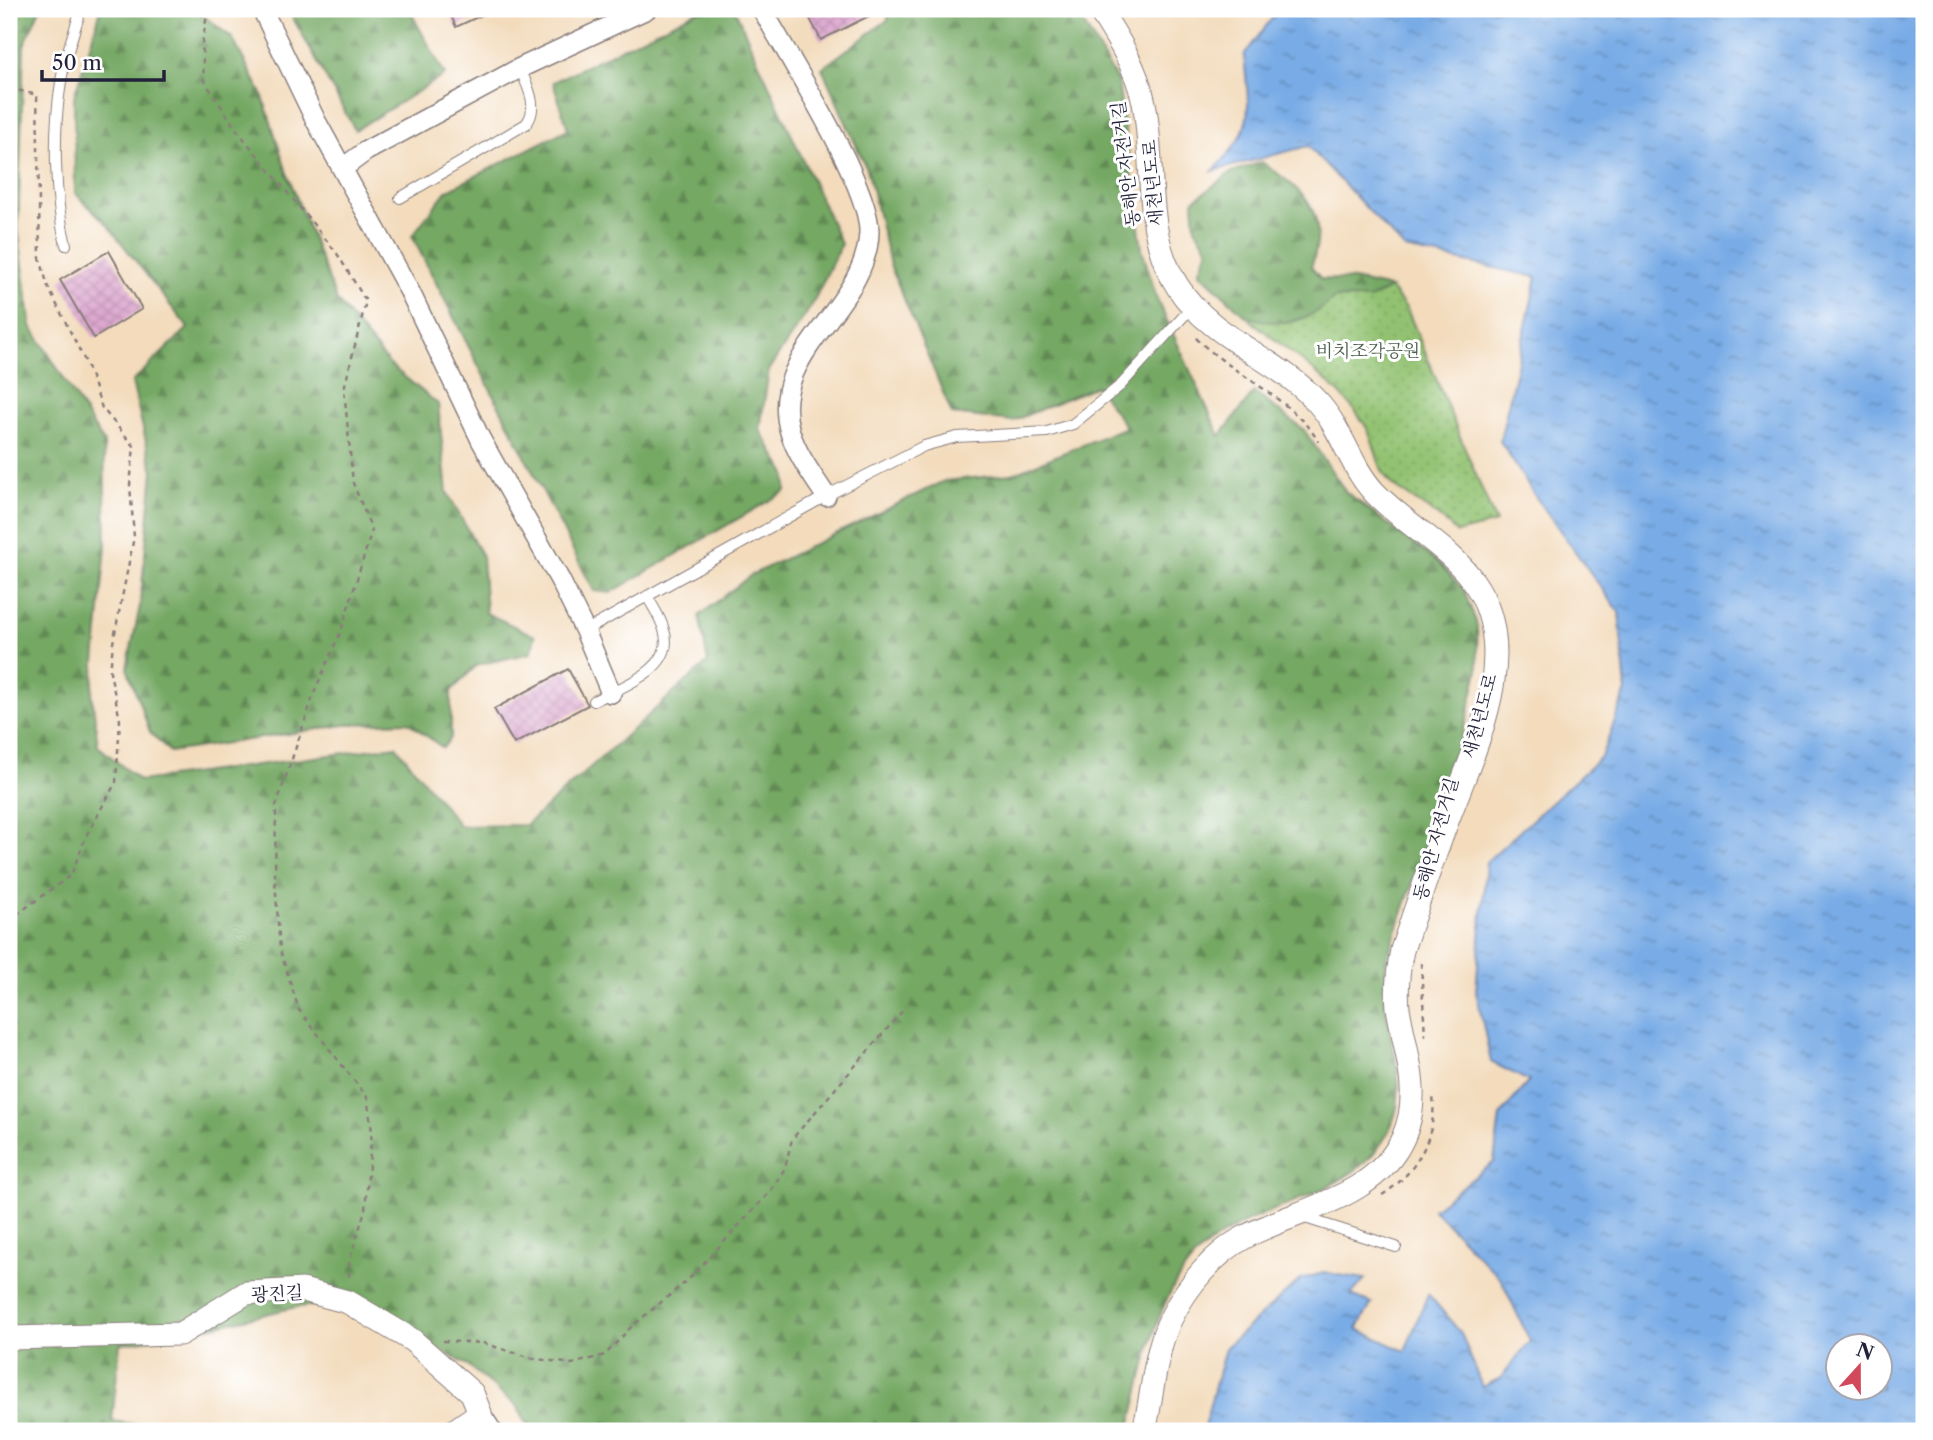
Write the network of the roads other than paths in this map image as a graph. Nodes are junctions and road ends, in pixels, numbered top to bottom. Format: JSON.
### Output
{"nodes":[{"id":1,"x":81,"y":9,"type":"edge"},
{"id":2,"x":262,"y":9,"type":"edge"},
{"id":3,"x":647,"y":9,"type":"edge"},
{"id":4,"x":762,"y":9,"type":"edge"},
{"id":5,"x":1099,"y":9,"type":"edge"},
{"id":6,"x":520,"y":68,"type":"junction"},
{"id":7,"x":343,"y":168,"type":"junction"},
{"id":8,"x":400,"y":198,"type":"dead end"},
{"id":9,"x":66,"y":245,"type":"dead end"},
{"id":10,"x":1186,"y":313,"type":"junction"},
{"id":11,"x":826,"y":496,"type":"junction"},
{"id":12,"x":647,"y":596,"type":"junction"},
{"id":13,"x":585,"y":631,"type":"junction"},
{"id":14,"x":603,"y":697,"type":"joint"},
{"id":15,"x":1298,"y":1215,"type":"junction"},
{"id":16,"x":1396,"y":1247,"type":"dead end"},
{"id":17,"x":9,"y":1338,"type":"edge"},
{"id":18,"x":486,"y":1422,"type":"edge"},
{"id":19,"x":454,"y":1431,"type":"edge"},
{"id":20,"x":1144,"y":1431,"type":"edge"}],
"edges":[{"from":1,"to":9,"type":"lane"},
{"from":2,"to":7,"type":"street"},
{"from":3,"to":6,"type":"street"},
{"from":4,"to":11,"type":"street"},
{"from":5,"to":10,"type":"street","name":"새천년도로"},
{"from":6,"to":7,"type":"street"},
{"from":6,"to":8,"type":"lane"},
{"from":7,"to":13,"type":"street"},
{"from":10,"to":11,"type":"lane"},
{"from":10,"to":15,"type":"street","name":"새천년도로"},
{"from":11,"to":12,"type":"lane"},
{"from":12,"to":13,"type":"lane"},
{"from":12,"to":14,"type":"lane"},
{"from":13,"to":14,"type":"street"},
{"from":15,"to":16,"type":"lane"},
{"from":15,"to":20,"type":"street","name":"새천년도로"},
{"from":17,"to":18,"type":"street","name":"광진길"},
{"from":18,"to":19,"type":"street","name":"광진길"}]}
